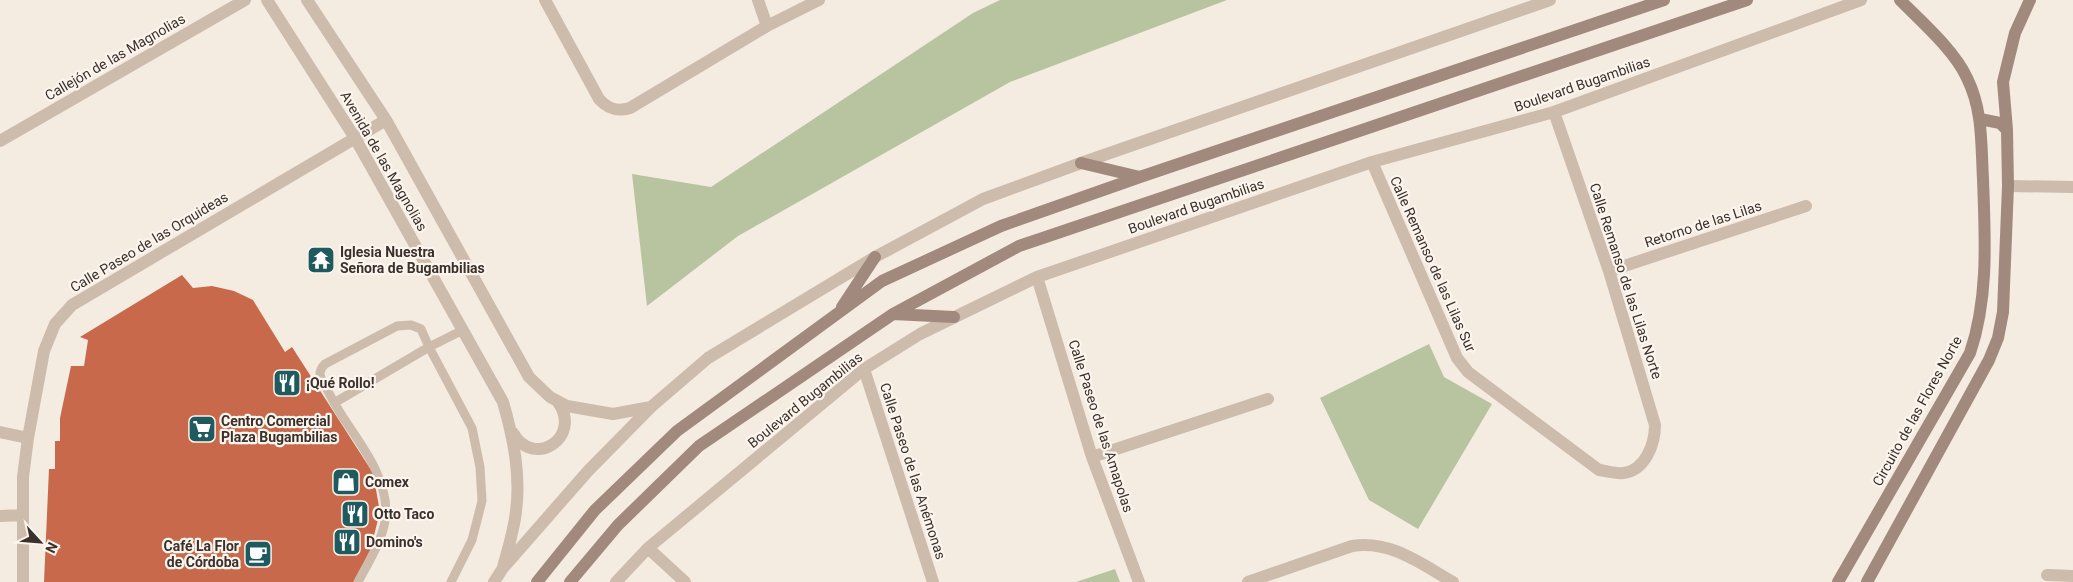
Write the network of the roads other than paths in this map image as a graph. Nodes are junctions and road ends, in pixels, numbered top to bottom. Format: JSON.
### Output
{"nodes":[{"id":1,"x":245,"y":0,"type":"edge"},
{"id":2,"x":267,"y":0,"type":"edge"},
{"id":3,"x":307,"y":0,"type":"edge"},
{"id":4,"x":545,"y":0,"type":"edge"},
{"id":5,"x":758,"y":0,"type":"edge"},
{"id":6,"x":819,"y":0,"type":"edge"},
{"id":7,"x":1550,"y":0,"type":"edge"},
{"id":8,"x":1664,"y":0,"type":"edge"},
{"id":9,"x":1747,"y":0,"type":"edge"},
{"id":10,"x":1861,"y":0,"type":"edge"},
{"id":11,"x":1900,"y":0,"type":"edge"},
{"id":12,"x":2030,"y":0,"type":"edge"},
{"id":13,"x":767,"y":26,"type":"junction"},
{"id":14,"x":1554,"y":112,"type":"junction"},
{"id":15,"x":1980,"y":119,"type":"junction"},
{"id":16,"x":386,"y":120,"type":"junction"},
{"id":17,"x":2007,"y":130,"type":"junction"},
{"id":18,"x":355,"y":138,"type":"junction"},
{"id":19,"x":0,"y":141,"type":"edge"},
{"id":20,"x":1372,"y":162,"type":"junction"},
{"id":21,"x":1081,"y":163,"type":"junction"},
{"id":22,"x":1140,"y":177,"type":"junction"},
{"id":23,"x":2008,"y":186,"type":"junction"},
{"id":24,"x":2073,"y":188,"type":"edge"},
{"id":25,"x":1806,"y":206,"type":"dead end"},
{"id":26,"x":875,"y":256,"type":"junction"},
{"id":27,"x":1610,"y":271,"type":"junction"},
{"id":28,"x":1037,"y":278,"type":"junction"},
{"id":29,"x":837,"y":314,"type":"junction"},
{"id":30,"x":893,"y":314,"type":"junction"},
{"id":31,"x":954,"y":317,"type":"junction"},
{"id":32,"x":463,"y":330,"type":"junction"},
{"id":33,"x":429,"y":348,"type":"junction"},
{"id":34,"x":864,"y":369,"type":"junction"},
{"id":35,"x":1268,"y":399,"type":"dead end"},
{"id":36,"x":558,"y":402,"type":"junction"},
{"id":37,"x":334,"y":403,"type":"junction"},
{"id":38,"x":651,"y":407,"type":"junction"},
{"id":39,"x":512,"y":431,"type":"junction"},
{"id":40,"x":0,"y":432,"type":"edge"},
{"id":41,"x":28,"y":438,"type":"junction"},
{"id":42,"x":1092,"y":457,"type":"junction"},
{"id":43,"x":1644,"y":459,"type":"joint"},
{"id":44,"x":23,"y":515,"type":"junction"},
{"id":45,"x":0,"y":516,"type":"edge"},
{"id":46,"x":648,"y":548,"type":"junction"},
{"id":47,"x":503,"y":568,"type":"junction"},
{"id":48,"x":2073,"y":576,"type":"edge"},
{"id":49,"x":1438,"y":578,"type":"edge"},
{"id":50,"x":2045,"y":580,"type":"edge"},
{"id":51,"x":538,"y":581,"type":"edge"},
{"id":52,"x":1870,"y":581,"type":"edge"},
{"id":53,"x":23,"y":582,"type":"edge"},
{"id":54,"x":358,"y":582,"type":"edge"},
{"id":55,"x":451,"y":582,"type":"edge"},
{"id":56,"x":494,"y":582,"type":"edge"},
{"id":57,"x":570,"y":582,"type":"edge"},
{"id":58,"x":616,"y":582,"type":"edge"},
{"id":59,"x":685,"y":582,"type":"edge"},
{"id":60,"x":933,"y":582,"type":"edge"},
{"id":61,"x":1139,"y":582,"type":"edge"},
{"id":62,"x":1248,"y":582,"type":"edge"},
{"id":63,"x":1453,"y":582,"type":"edge"},
{"id":64,"x":1838,"y":582,"type":"edge"}],
"edges":[{"from":1,"to":19,"type":"street","name":"Callejón de las Magnolias"},
{"from":2,"to":18,"type":"street","name":"Avenida de las Magnolias"},
{"from":3,"to":16,"type":"street","name":"Avenida de las Magnolias"},
{"from":4,"to":13,"type":"street"},
{"from":5,"to":13,"type":"street"},
{"from":6,"to":13,"type":"street"},
{"from":7,"to":21,"type":"street"},
{"from":8,"to":22,"type":"street"},
{"from":9,"to":30,"type":"street","name":"Boulevard Bugambilias"},
{"from":10,"to":14,"type":"street","name":"Boulevard Bugambilias"},
{"from":11,"to":15,"type":"street","name":"Circuito de las Flores Norte"},
{"from":12,"to":17,"type":"street"},
{"from":14,"to":20,"type":"street","name":"Boulevard Bugambilias"},
{"from":14,"to":27,"type":"street","name":"Calle Remanso de las Lilas Norte"},
{"from":15,"to":17,"type":"street"},
{"from":15,"to":64,"type":"street","name":"Circuito de las Flores Norte"},
{"from":16,"to":18,"type":"street","name":"Calle Paseo de las Orquideas"},
{"from":16,"to":36,"type":"street","name":"Avenida de las Magnolias"},
{"from":17,"to":23,"type":"street"},
{"from":18,"to":32,"type":"street","name":"Avenida de las Magnolias"},
{"from":18,"to":41,"type":"street","name":"Calle Paseo de las Orquideas"},
{"from":20,"to":28,"type":"street","name":"Boulevard Bugambilias"},
{"from":20,"to":43,"type":"street","name":"Calle Remanso de las Lilas Sur"},
{"from":21,"to":22,"type":"street"},
{"from":21,"to":26,"type":"street"},
{"from":22,"to":29,"type":"street"},
{"from":23,"to":24,"type":"street"},
{"from":23,"to":52,"type":"street"},
{"from":25,"to":27,"type":"street","name":"Retorno de las Lilas"},
{"from":26,"to":29,"type":"street"},
{"from":26,"to":38,"type":"street"},
{"from":27,"to":43,"type":"street","name":"Calle Remanso de las Lilas Norte"},
{"from":28,"to":31,"type":"street","name":"Boulevard Bugambilias"},
{"from":28,"to":42,"type":"street","name":"Calle Paseo de las Amapolas"},
{"from":29,"to":51,"type":"street"},
{"from":30,"to":31,"type":"street"},
{"from":30,"to":57,"type":"street","name":"Boulevard Bugambilias"},
{"from":31,"to":34,"type":"street","name":"Boulevard Bugambilias"},
{"from":32,"to":33,"type":"lane"},
{"from":32,"to":39,"type":"street","name":"Avenida de las Magnolias"},
{"from":33,"to":37,"type":"lane"},
{"from":33,"to":37,"type":"lane"},
{"from":33,"to":55,"type":"lane"},
{"from":34,"to":46,"type":"street","name":"Boulevard Bugambilias"},
{"from":34,"to":60,"type":"street","name":"Calle Paseo de las Anémonas"},
{"from":35,"to":42,"type":"street"},
{"from":36,"to":38,"type":"street","name":"Avenida de las Magnolias"},
{"from":36,"to":39,"type":"street"},
{"from":37,"to":54,"type":"lane"},
{"from":38,"to":47,"type":"street"},
{"from":39,"to":47,"type":"street","name":"Avenida de las Magnolias"},
{"from":40,"to":41,"type":"street"},
{"from":41,"to":44,"type":"street","name":"Calle Paseo de las Orquideas"},
{"from":42,"to":61,"type":"street","name":"Calle Paseo de las Amapolas"},
{"from":44,"to":45,"type":"street"},
{"from":44,"to":53,"type":"street","name":"Calle Paseo de las Orquideas"},
{"from":46,"to":58,"type":"street","name":"Boulevard Bugambilias"},
{"from":46,"to":59,"type":"street"},
{"from":47,"to":56,"type":"street"},
{"from":48,"to":50,"type":"street"},
{"from":49,"to":62,"type":"street"},
{"from":49,"to":63,"type":"street"}]}
